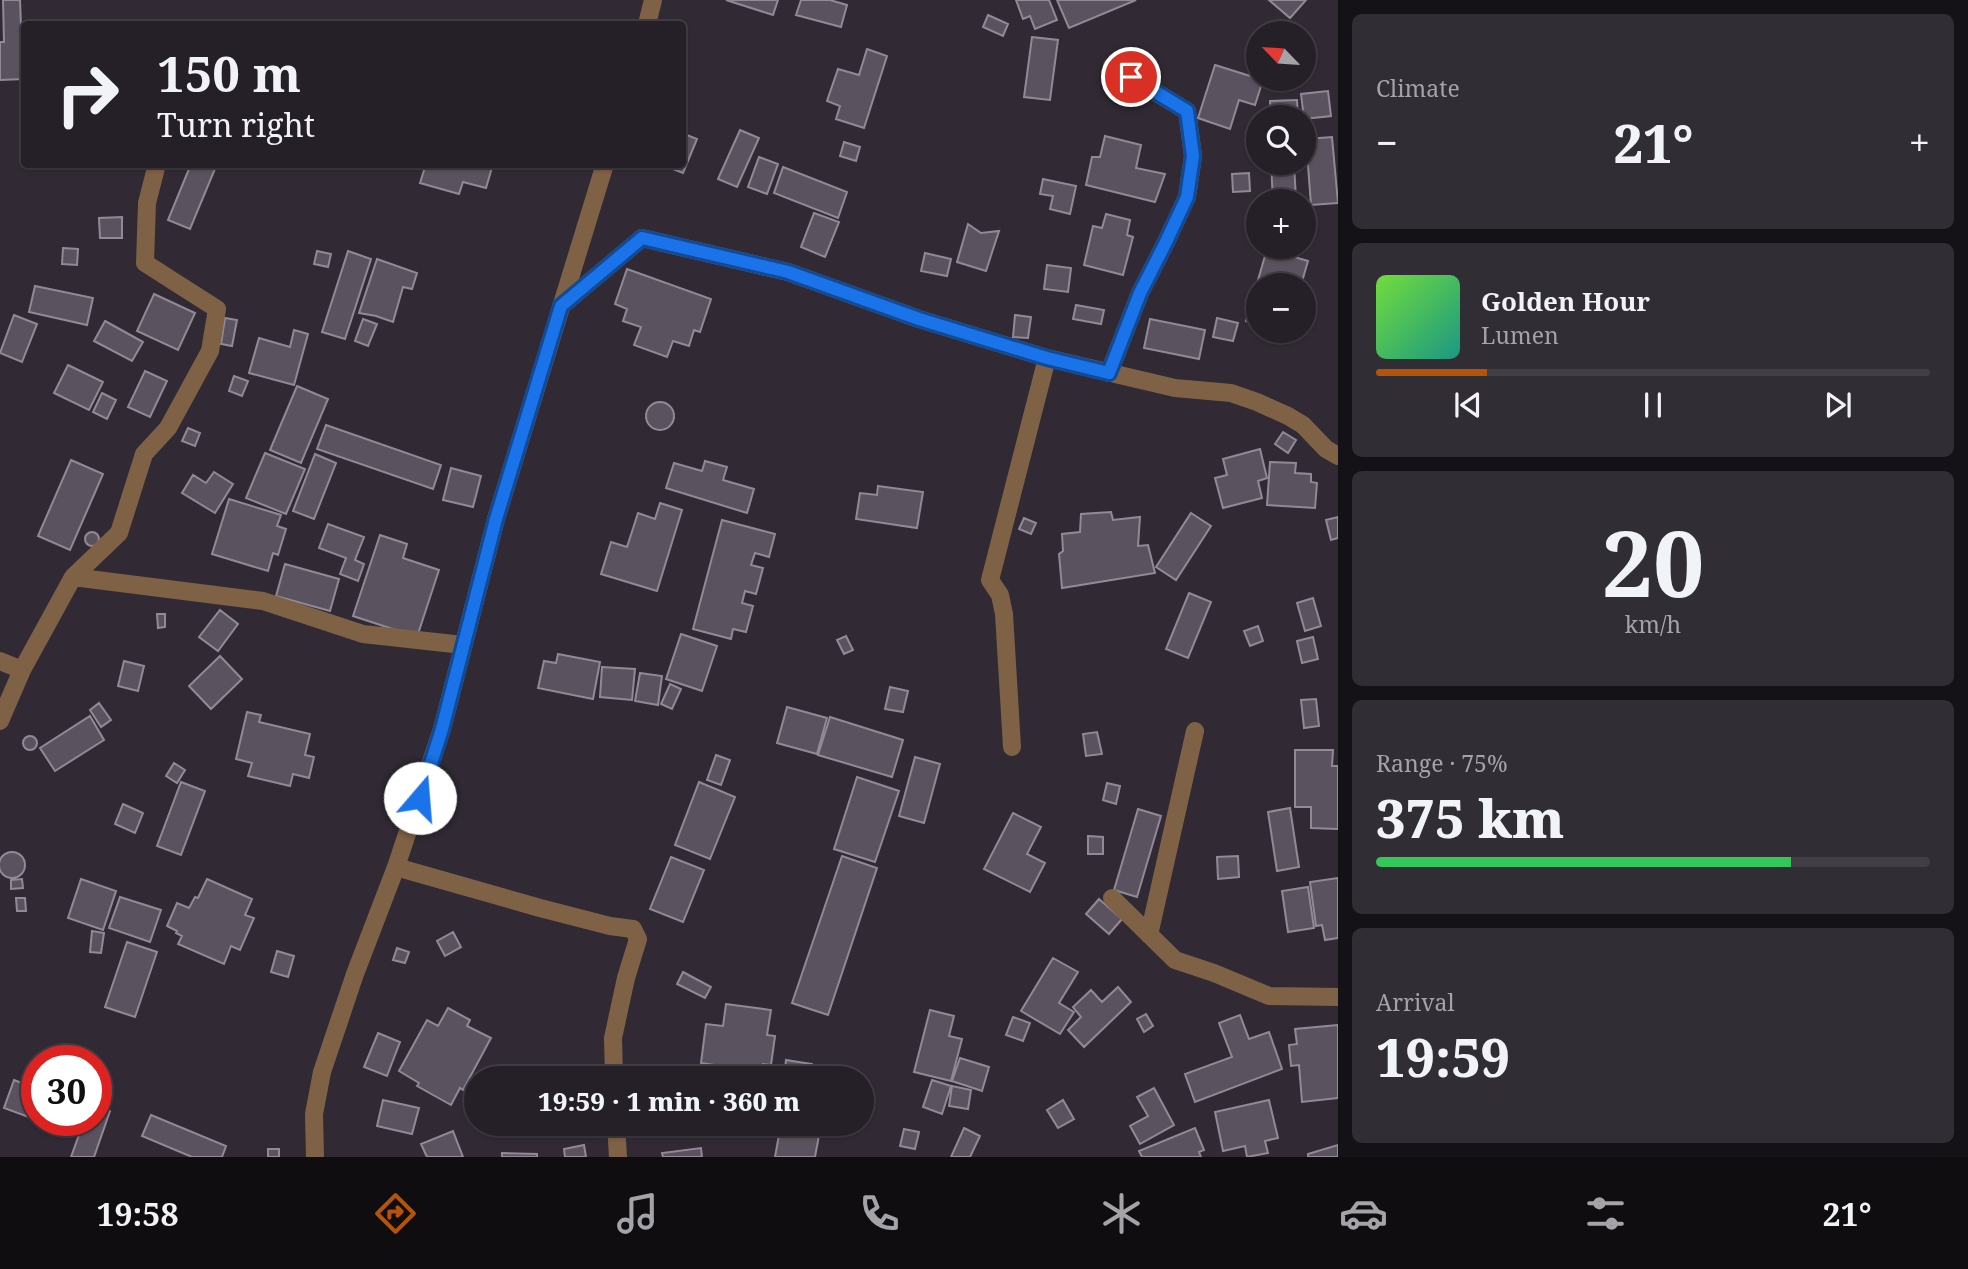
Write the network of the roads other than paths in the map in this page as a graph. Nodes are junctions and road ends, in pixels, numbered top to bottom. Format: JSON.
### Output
{"nodes":[{"id":1,"x":653,"y":0,"type":"edge"},
{"id":2,"x":648,"y":21,"type":"edge"},
{"id":3,"x":1112,"y":66,"type":"dead end"},
{"id":4,"x":156,"y":168,"type":"edge"},
{"id":5,"x":604,"y":168,"type":"edge"},
{"id":6,"x":561,"y":306,"type":"junction"},
{"id":7,"x":1047,"y":358,"type":"junction"},
{"id":8,"x":1109,"y":373,"type":"junction"},
{"id":9,"x":1338,"y":456,"type":"edge"},
{"id":10,"x":73,"y":577,"type":"junction"},
{"id":11,"x":463,"y":645,"type":"junction"},
{"id":12,"x":0,"y":661,"type":"edge"},
{"id":13,"x":22,"y":670,"type":"junction"},
{"id":14,"x":0,"y":721,"type":"edge"},
{"id":15,"x":1195,"y":731,"type":"dead end"},
{"id":16,"x":1012,"y":747,"type":"dead end"},
{"id":17,"x":396,"y":867,"type":"junction"},
{"id":18,"x":1112,"y":898,"type":"dead end"},
{"id":19,"x":1149,"y":935,"type":"junction"},
{"id":20,"x":1338,"y":997,"type":"edge"},
{"id":21,"x":614,"y":1066,"type":"edge"},
{"id":22,"x":617,"y":1136,"type":"edge"},
{"id":23,"x":315,"y":1157,"type":"edge"},
{"id":24,"x":618,"y":1157,"type":"edge"}],
"edges":[{"from":1,"to":2,"type":"street"},
{"from":3,"to":8,"type":"street"},
{"from":4,"to":10,"type":"street"},
{"from":5,"to":6,"type":"street"},
{"from":6,"to":7,"type":"street"},
{"from":6,"to":11,"type":"street"},
{"from":7,"to":8,"type":"street"},
{"from":7,"to":16,"type":"street"},
{"from":8,"to":9,"type":"street"},
{"from":10,"to":11,"type":"street"},
{"from":10,"to":13,"type":"street"},
{"from":11,"to":17,"type":"street"},
{"from":12,"to":13,"type":"street"},
{"from":13,"to":14,"type":"street"},
{"from":15,"to":19,"type":"street"},
{"from":17,"to":21,"type":"street"},
{"from":17,"to":23,"type":"street"},
{"from":18,"to":19,"type":"street"},
{"from":19,"to":20,"type":"street"},
{"from":22,"to":24,"type":"street"}]}
